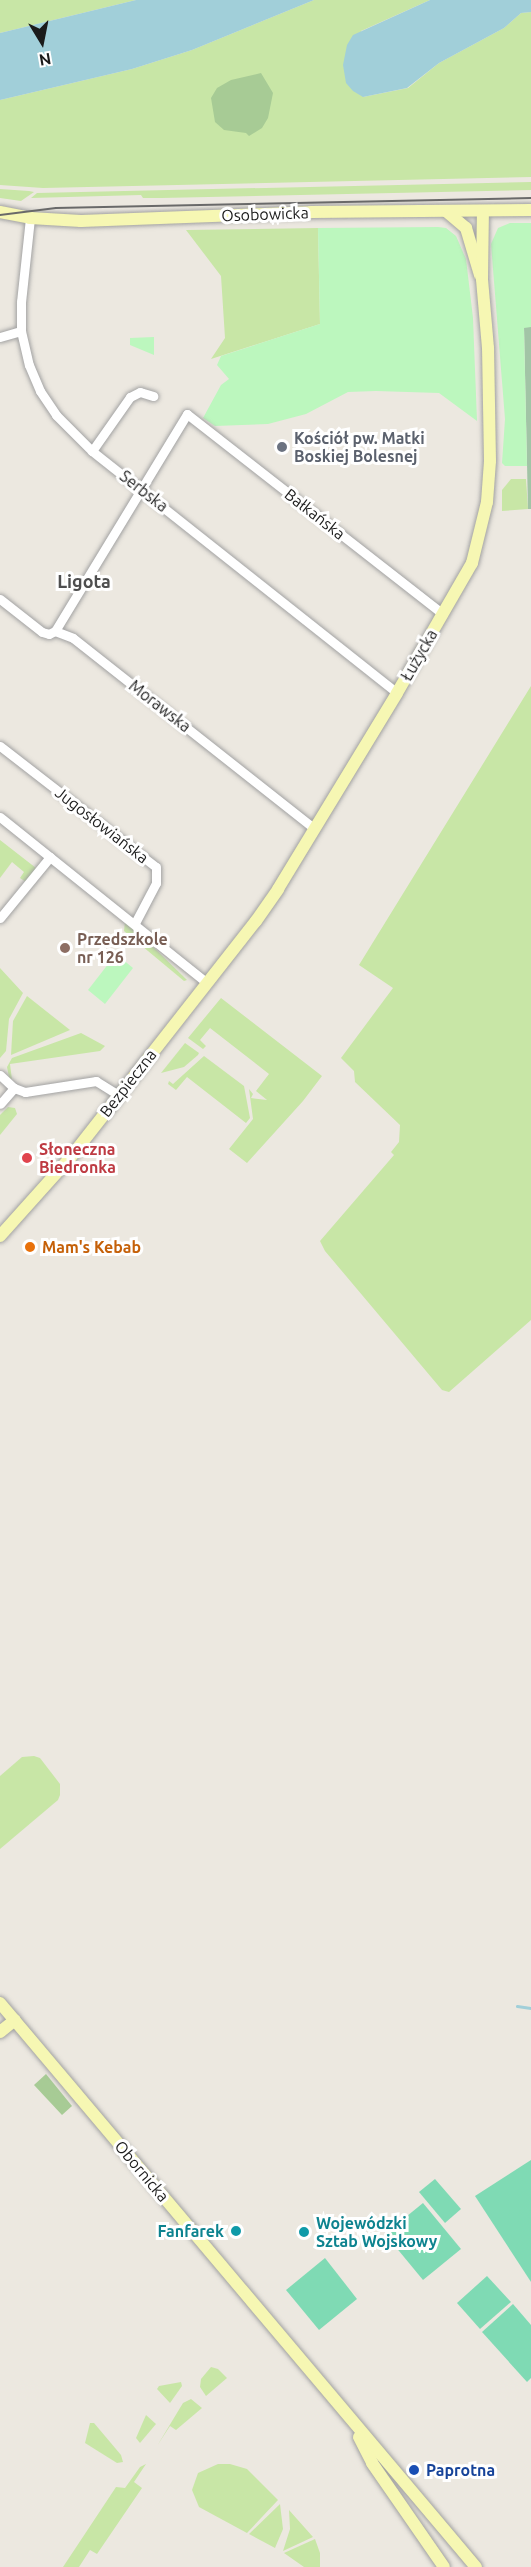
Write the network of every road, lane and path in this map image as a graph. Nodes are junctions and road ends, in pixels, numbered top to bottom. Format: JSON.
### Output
{"nodes":[{"id":1,"x":531,"y":210,"type":"edge"},
{"id":2,"x":483,"y":211,"type":"junction"},
{"id":3,"x":0,"y":212,"type":"edge"},
{"id":4,"x":447,"y":212,"type":"junction"},
{"id":5,"x":30,"y":218,"type":"junction"},
{"id":6,"x":466,"y":228,"type":"junction"},
{"id":7,"x":482,"y":279,"type":"junction"},
{"id":8,"x":21,"y":331,"type":"junction"},
{"id":9,"x":0,"y":337,"type":"edge"},
{"id":10,"x":153,"y":396,"type":"dead end"},
{"id":11,"x":92,"y":451,"type":"junction"},
{"id":12,"x":141,"y":488,"type":"junction"},
{"id":13,"x":0,"y":599,"type":"edge"},
{"id":14,"x":443,"y":614,"type":"junction"},
{"id":15,"x":55,"y":631,"type":"junction"},
{"id":16,"x":397,"y":693,"type":"junction"},
{"id":17,"x":0,"y":746,"type":"edge"},
{"id":18,"x":0,"y":817,"type":"edge"},
{"id":19,"x":314,"y":828,"type":"junction"},
{"id":20,"x":50,"y":857,"type":"junction"},
{"id":21,"x":0,"y":918,"type":"edge"},
{"id":22,"x":135,"y":923,"type":"junction"},
{"id":23,"x":207,"y":983,"type":"junction"},
{"id":24,"x":0,"y":1075,"type":"edge"},
{"id":25,"x":14,"y":1088,"type":"junction"},
{"id":26,"x":118,"y":1095,"type":"junction"},
{"id":27,"x":0,"y":1104,"type":"edge"},
{"id":28,"x":0,"y":1236,"type":"edge"},
{"id":29,"x":0,"y":2003,"type":"edge"},
{"id":30,"x":15,"y":2020,"type":"junction"},
{"id":31,"x":0,"y":2032,"type":"edge"},
{"id":32,"x":352,"y":2423,"type":"junction"},
{"id":33,"x":471,"y":2565,"type":"edge"},
{"id":34,"x":444,"y":2567,"type":"edge"}],
"edges":[{"from":1,"to":2,"type":"street","name":"Osobowicka"},
{"from":2,"to":4,"type":"street","name":"Osobowicka"},
{"from":2,"to":6,"type":"street"},
{"from":2,"to":7,"type":"street","name":"Łużycka"},
{"from":3,"to":5,"type":"street","name":"Osobowicka"},
{"from":4,"to":5,"type":"street","name":"Osobowicka"},
{"from":4,"to":6,"type":"street"},
{"from":5,"to":8,"type":"street","name":"Serbska"},
{"from":6,"to":7,"type":"street","name":"Łużycka"},
{"from":7,"to":14,"type":"street","name":"Łużycka"},
{"from":8,"to":9,"type":"street"},
{"from":8,"to":11,"type":"street","name":"Serbska"},
{"from":10,"to":11,"type":"street"},
{"from":11,"to":12,"type":"street","name":"Serbska"},
{"from":12,"to":14,"type":"street","name":"Bałkańska"},
{"from":12,"to":15,"type":"street"},
{"from":12,"to":16,"type":"street","name":"Serbska"},
{"from":13,"to":15,"type":"street","name":"Morawska"},
{"from":14,"to":16,"type":"street","name":"Łużycka"},
{"from":15,"to":19,"type":"street","name":"Morawska"},
{"from":16,"to":19,"type":"street","name":"Łużycka"},
{"from":17,"to":22,"type":"street","name":"Jugosłowiańska"},
{"from":18,"to":20,"type":"street"},
{"from":19,"to":23,"type":"street","name":"Łużycka"},
{"from":20,"to":21,"type":"street"},
{"from":20,"to":22,"type":"street"},
{"from":22,"to":23,"type":"street"},
{"from":23,"to":26,"type":"street","name":"Bezpieczna"},
{"from":24,"to":25,"type":"street"},
{"from":25,"to":26,"type":"street"},
{"from":25,"to":27,"type":"street"},
{"from":26,"to":28,"type":"street","name":"Bezpieczna"},
{"from":29,"to":30,"type":"street","name":"Obornicka"},
{"from":30,"to":31,"type":"street"},
{"from":30,"to":32,"type":"street","name":"Obornicka"},
{"from":32,"to":33,"type":"street","name":"Obornicka"},
{"from":32,"to":34,"type":"street","name":"Obornicka"}]}
